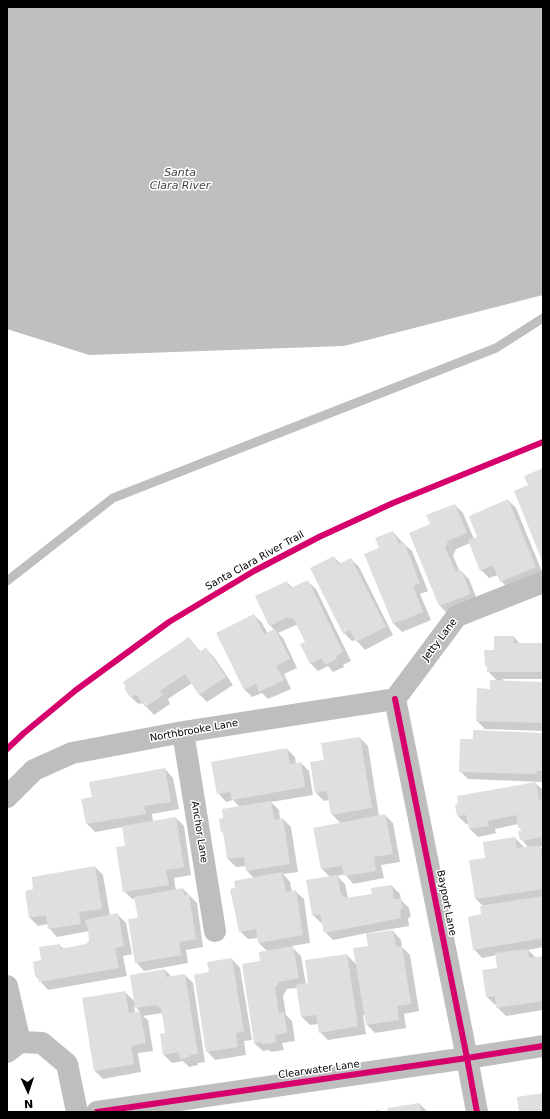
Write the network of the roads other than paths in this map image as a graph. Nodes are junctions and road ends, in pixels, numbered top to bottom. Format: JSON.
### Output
{"nodes":[{"id":1,"x":543,"y":582,"type":"edge"},
{"id":2,"x":395,"y":699,"type":"junction"},
{"id":3,"x":183,"y":732,"type":"junction"},
{"id":4,"x":7,"y":797,"type":"edge"},
{"id":5,"x":215,"y":932,"type":"dead end"},
{"id":6,"x":8,"y":996,"type":"edge"},
{"id":7,"x":543,"y":1046,"type":"edge"},
{"id":8,"x":13,"y":1047,"type":"edge"},
{"id":9,"x":467,"y":1058,"type":"junction"},
{"id":10,"x":77,"y":1112,"type":"edge"},
{"id":11,"x":97,"y":1112,"type":"edge"},
{"id":12,"x":477,"y":1112,"type":"edge"}],
"edges":[{"from":1,"to":2,"type":"street","name":"Jetty Lane"},
{"from":2,"to":3,"type":"street","name":"Northbrooke Lane"},
{"from":2,"to":9,"type":"street","name":"Bayport Lane"},
{"from":3,"to":4,"type":"street","name":"Northbrooke Lane"},
{"from":3,"to":5,"type":"street","name":"Anchor Lane"},
{"from":6,"to":8,"type":"street"},
{"from":7,"to":9,"type":"street","name":"Clearwater Lane"},
{"from":8,"to":10,"type":"street"},
{"from":9,"to":11,"type":"street","name":"Clearwater Lane"},
{"from":9,"to":12,"type":"street","name":"Bayport Lane"}]}
